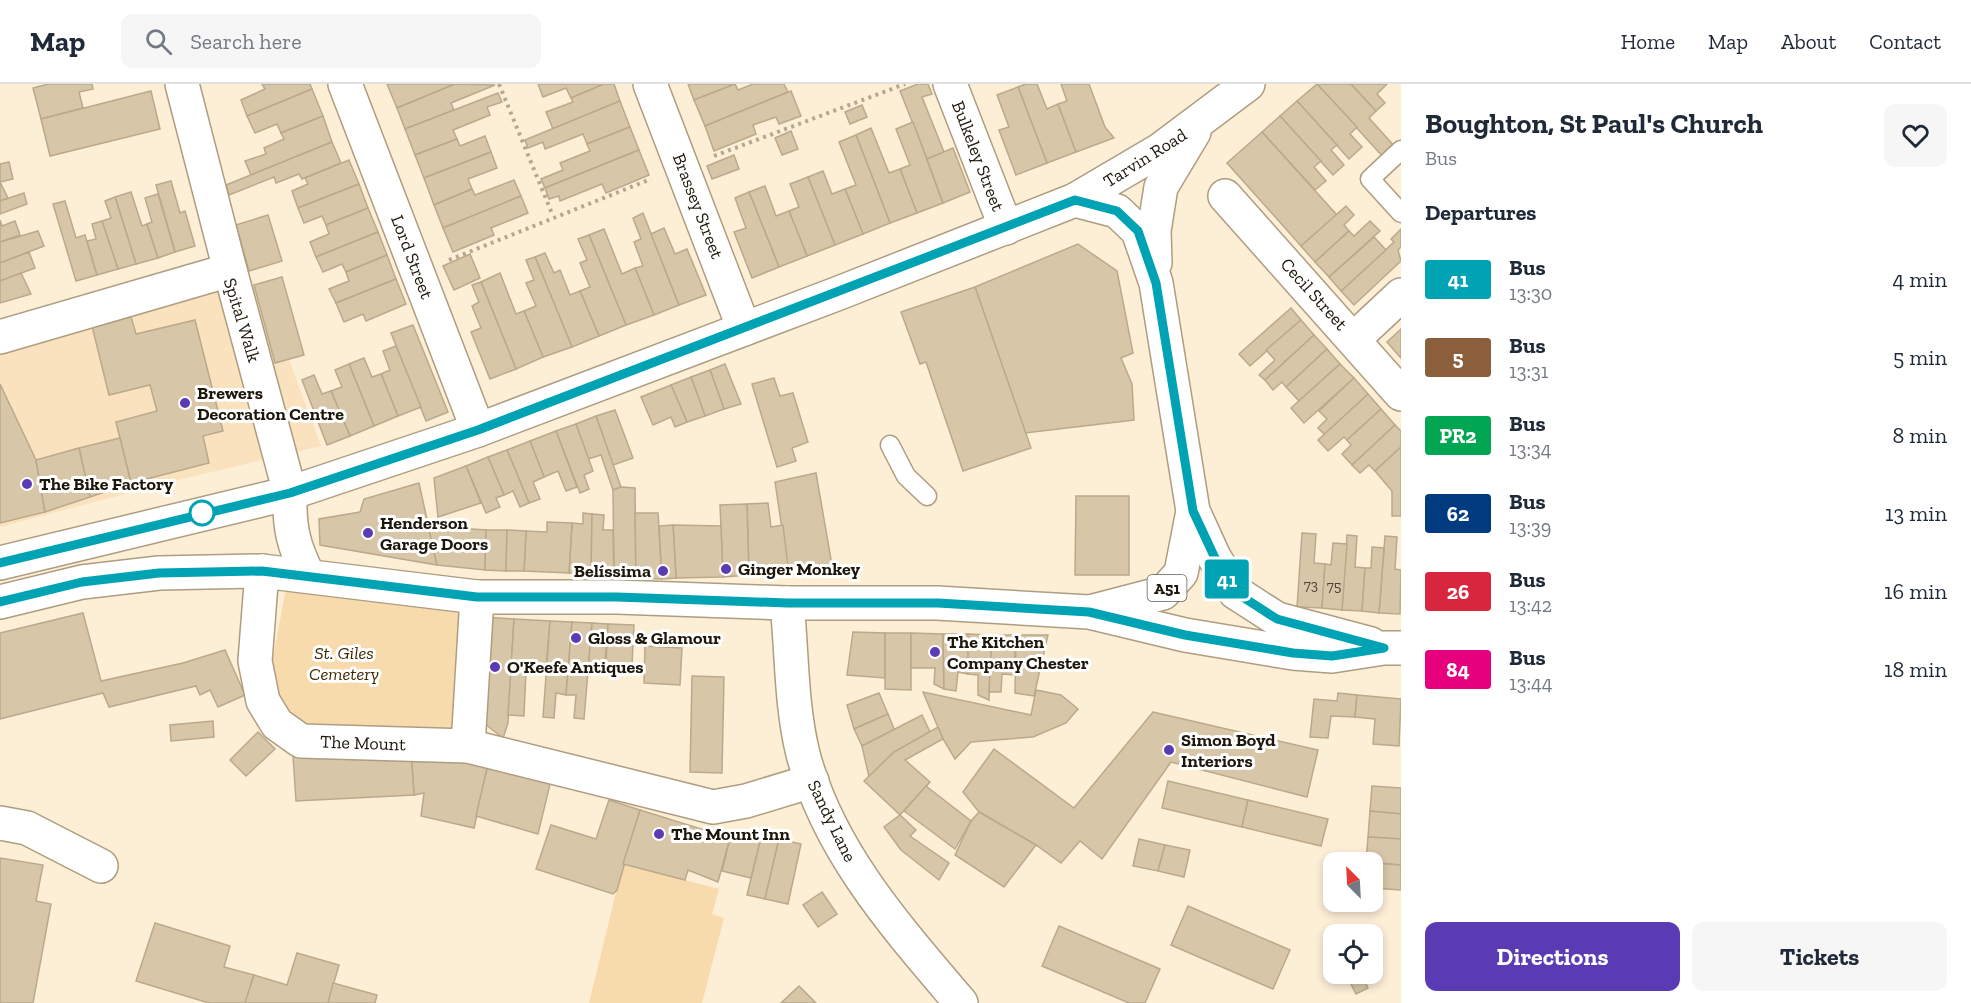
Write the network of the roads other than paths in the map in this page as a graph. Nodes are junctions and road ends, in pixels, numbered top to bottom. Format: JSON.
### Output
{"nodes":[{"id":1,"x":182,"y":84,"type":"edge"},
{"id":2,"x":345,"y":84,"type":"edge"},
{"id":3,"x":650,"y":84,"type":"edge"},
{"id":4,"x":950,"y":84,"type":"edge"},
{"id":5,"x":1248,"y":84,"type":"edge"},
{"id":6,"x":1200,"y":123,"type":"junction"},
{"id":7,"x":1401,"y":150,"type":"edge"},
{"id":8,"x":1225,"y":196,"type":"dead end"},
{"id":9,"x":1075,"y":200,"type":"junction"},
{"id":10,"x":1401,"y":213,"type":"edge"},
{"id":11,"x":1006,"y":228,"type":"junction"},
{"id":12,"x":230,"y":270,"type":"junction"},
{"id":13,"x":1156,"y":283,"type":"junction"},
{"id":14,"x":1401,"y":295,"type":"edge"},
{"id":15,"x":744,"y":329,"type":"junction"},
{"id":16,"x":0,"y":337,"type":"edge"},
{"id":17,"x":1354,"y":339,"type":"junction"},
{"id":18,"x":1401,"y":394,"type":"edge"},
{"id":19,"x":478,"y":430,"type":"junction"},
{"id":20,"x":890,"y":445,"type":"dead end"},
{"id":21,"x":290,"y":493,"type":"junction"},
{"id":22,"x":927,"y":496,"type":"dead end"},
{"id":23,"x":1193,"y":511,"type":"junction"},
{"id":24,"x":0,"y":563,"type":"edge"},
{"id":25,"x":262,"y":571,"type":"junction"},
{"id":26,"x":308,"y":575,"type":"junction"},
{"id":27,"x":477,"y":597,"type":"junction"},
{"id":28,"x":0,"y":602,"type":"edge"},
{"id":29,"x":787,"y":603,"type":"junction"},
{"id":30,"x":1089,"y":612,"type":"junction"},
{"id":31,"x":1393,"y":648,"type":"edge"},
{"id":32,"x":468,"y":746,"type":"junction"},
{"id":33,"x":812,"y":781,"type":"junction"},
{"id":34,"x":0,"y":823,"type":"edge"},
{"id":35,"x":101,"y":866,"type":"dead end"},
{"id":36,"x":961,"y":1003,"type":"edge"}],
"edges":[{"from":1,"to":12,"type":"main road"},
{"from":2,"to":19,"type":"main road","name":"Lord Street"},
{"from":3,"to":15,"type":"main road","name":"Brassey Street"},
{"from":4,"to":11,"type":"main road","name":"Bulkeley Street"},
{"from":5,"to":6,"type":"main road","name":"Tarvin Road"},
{"from":6,"to":9,"type":"main road","name":"Tarvin Road"},
{"from":6,"to":13,"type":"main road"},
{"from":7,"to":10,"type":"lane"},
{"from":8,"to":17,"type":"main road","name":"Cecil Street"},
{"from":9,"to":11,"type":"main road","name":"Tarvin Road"},
{"from":9,"to":13,"type":"main road","number":"A51"},
{"from":11,"to":15,"type":"main road","name":"Tarvin Road"},
{"from":12,"to":16,"type":"main road","name":"Spital Walk"},
{"from":12,"to":21,"type":"main road","name":"Spital Walk"},
{"from":13,"to":23,"type":"main road","number":"A51"},
{"from":14,"to":17,"type":"main road"},
{"from":15,"to":19,"type":"main road","name":"Tarvin Road"},
{"from":17,"to":18,"type":"main road","name":"Cecil Street"},
{"from":19,"to":21,"type":"main road","name":"Tarvin Road"},
{"from":20,"to":22,"type":"lane"},
{"from":21,"to":24,"type":"main road","name":"Tarvin Road"},
{"from":21,"to":26,"type":"main road","name":"Spital Walk"},
{"from":23,"to":30,"type":"main road","number":"A51"},
{"from":23,"to":31,"type":"main road"},
{"from":25,"to":26,"type":"main road","number":"A51"},
{"from":25,"to":28,"type":"main road","number":"A51"},
{"from":25,"to":32,"type":"main road","name":"The Mount"},
{"from":26,"to":27,"type":"main road","number":"A51"},
{"from":27,"to":29,"type":"main road","number":"A51"},
{"from":27,"to":32,"type":"main road"},
{"from":29,"to":30,"type":"main road","number":"A51"},
{"from":29,"to":33,"type":"main road","name":"Sandy Lane"},
{"from":30,"to":31,"type":"main road"},
{"from":32,"to":33,"type":"main road","name":"The Mount"},
{"from":33,"to":36,"type":"main road","name":"Sandy Lane"},
{"from":34,"to":35,"type":"main road"}]}
